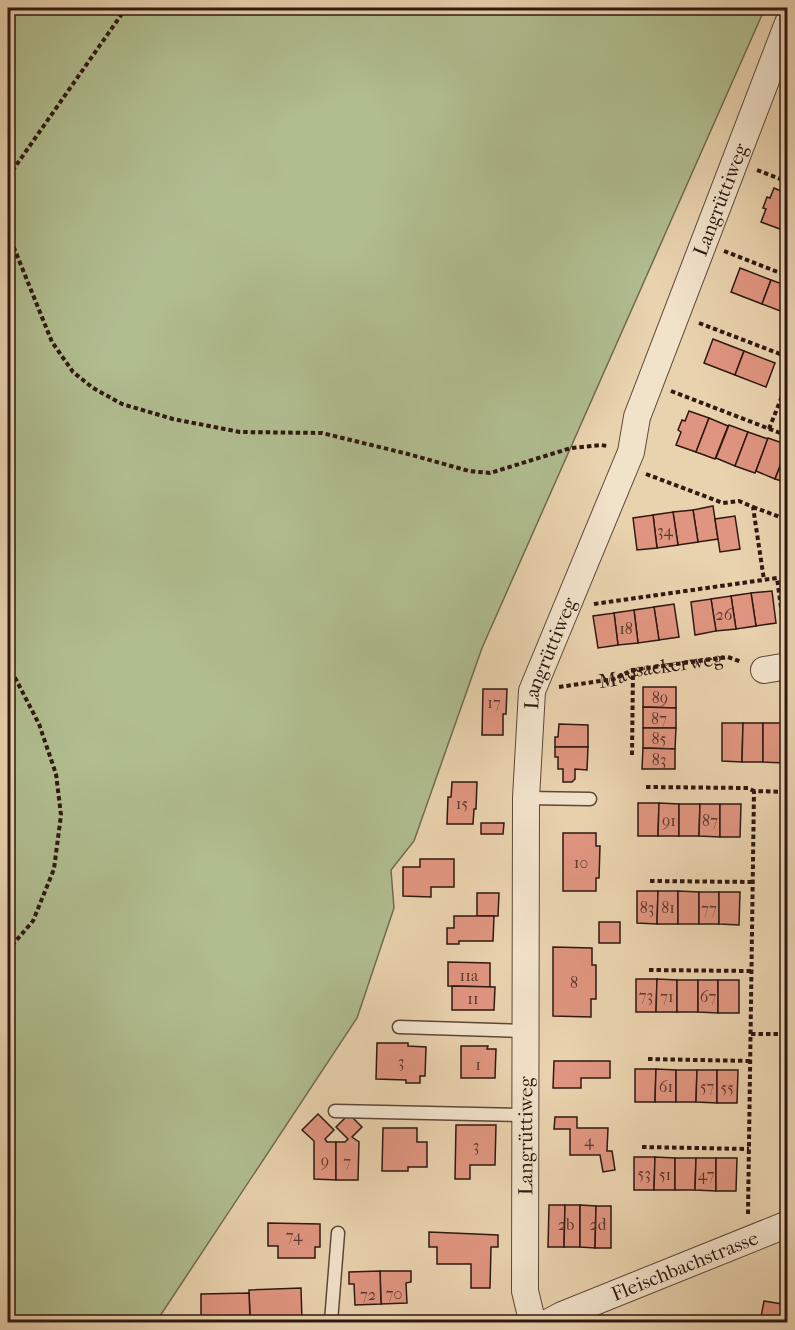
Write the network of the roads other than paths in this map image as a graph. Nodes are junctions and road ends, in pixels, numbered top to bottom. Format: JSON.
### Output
{"nodes":[{"id":1,"x":788,"y":23,"type":"edge"},
{"id":2,"x":526,"y":798,"type":"junction"},
{"id":3,"x":590,"y":799,"type":"dead end"},
{"id":4,"x":399,"y":1027,"type":"dead end"},
{"id":5,"x":526,"y":1031,"type":"junction"},
{"id":6,"x":334,"y":1111,"type":"dead end"},
{"id":7,"x":525,"y":1115,"type":"junction"},
{"id":8,"x":788,"y":1224,"type":"edge"},
{"id":9,"x":338,"y":1233,"type":"dead end"},
{"id":10,"x":331,"y":1323,"type":"edge"},
{"id":11,"x":535,"y":1323,"type":"edge"},
{"id":12,"x":549,"y":1323,"type":"edge"}],
"edges":[{"from":1,"to":2,"type":"street","name":"Langrüttiweg"},
{"from":2,"to":3,"type":"lane"},
{"from":2,"to":5,"type":"street","name":"Langrüttiweg"},
{"from":4,"to":5,"type":"lane"},
{"from":5,"to":7,"type":"street","name":"Langrüttiweg"},
{"from":6,"to":7,"type":"lane"},
{"from":7,"to":11,"type":"street","name":"Langrüttiweg"},
{"from":8,"to":12,"type":"street","name":"Fleischbachstrasse"},
{"from":9,"to":10,"type":"lane"}]}
